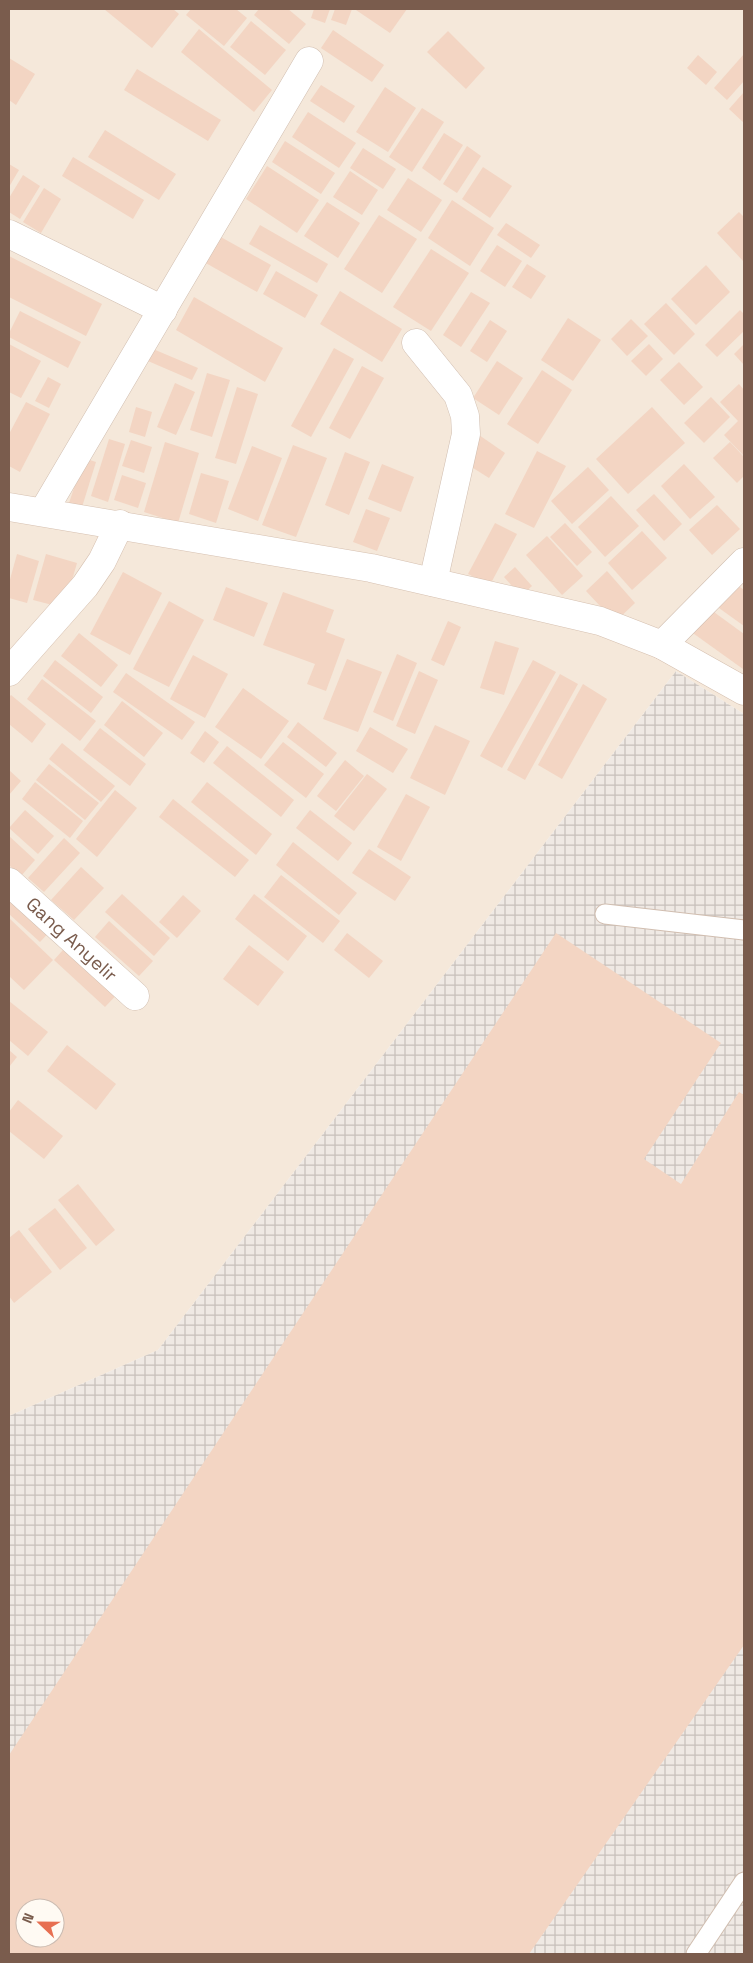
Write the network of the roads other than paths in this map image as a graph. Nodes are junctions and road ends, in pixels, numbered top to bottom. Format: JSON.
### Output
{"nodes":[{"id":1,"x":309,"y":61,"type":"dead end"},
{"id":2,"x":9,"y":234,"type":"edge"},
{"id":3,"x":163,"y":310,"type":"junction"},
{"id":4,"x":416,"y":343,"type":"dead end"},
{"id":5,"x":9,"y":507,"type":"edge"},
{"id":6,"x":43,"y":512,"type":"junction"},
{"id":7,"x":120,"y":524,"type":"junction"},
{"id":8,"x":744,"y":562,"type":"edge"},
{"id":9,"x":432,"y":582,"type":"junction"},
{"id":10,"x":662,"y":645,"type":"junction"},
{"id":11,"x":9,"y":672,"type":"edge"},
{"id":12,"x":744,"y":691,"type":"edge"},
{"id":13,"x":9,"y":882,"type":"edge"},
{"id":14,"x":604,"y":914,"type":"dead end"},
{"id":15,"x":744,"y":930,"type":"edge"},
{"id":16,"x":135,"y":996,"type":"dead end"},
{"id":17,"x":744,"y":1882,"type":"edge"},
{"id":18,"x":697,"y":1954,"type":"edge"}],
"edges":[{"from":1,"to":3,"type":"street"},
{"from":2,"to":3,"type":"street"},
{"from":3,"to":6,"type":"street"},
{"from":4,"to":9,"type":"street"},
{"from":5,"to":6,"type":"street"},
{"from":6,"to":7,"type":"street"},
{"from":7,"to":9,"type":"street"},
{"from":7,"to":11,"type":"street"},
{"from":8,"to":10,"type":"street"},
{"from":9,"to":10,"type":"street"},
{"from":10,"to":12,"type":"street"},
{"from":13,"to":16,"type":"street","name":"Gang Anyelir"},
{"from":14,"to":15,"type":"lane"},
{"from":17,"to":18,"type":"lane"}]}
